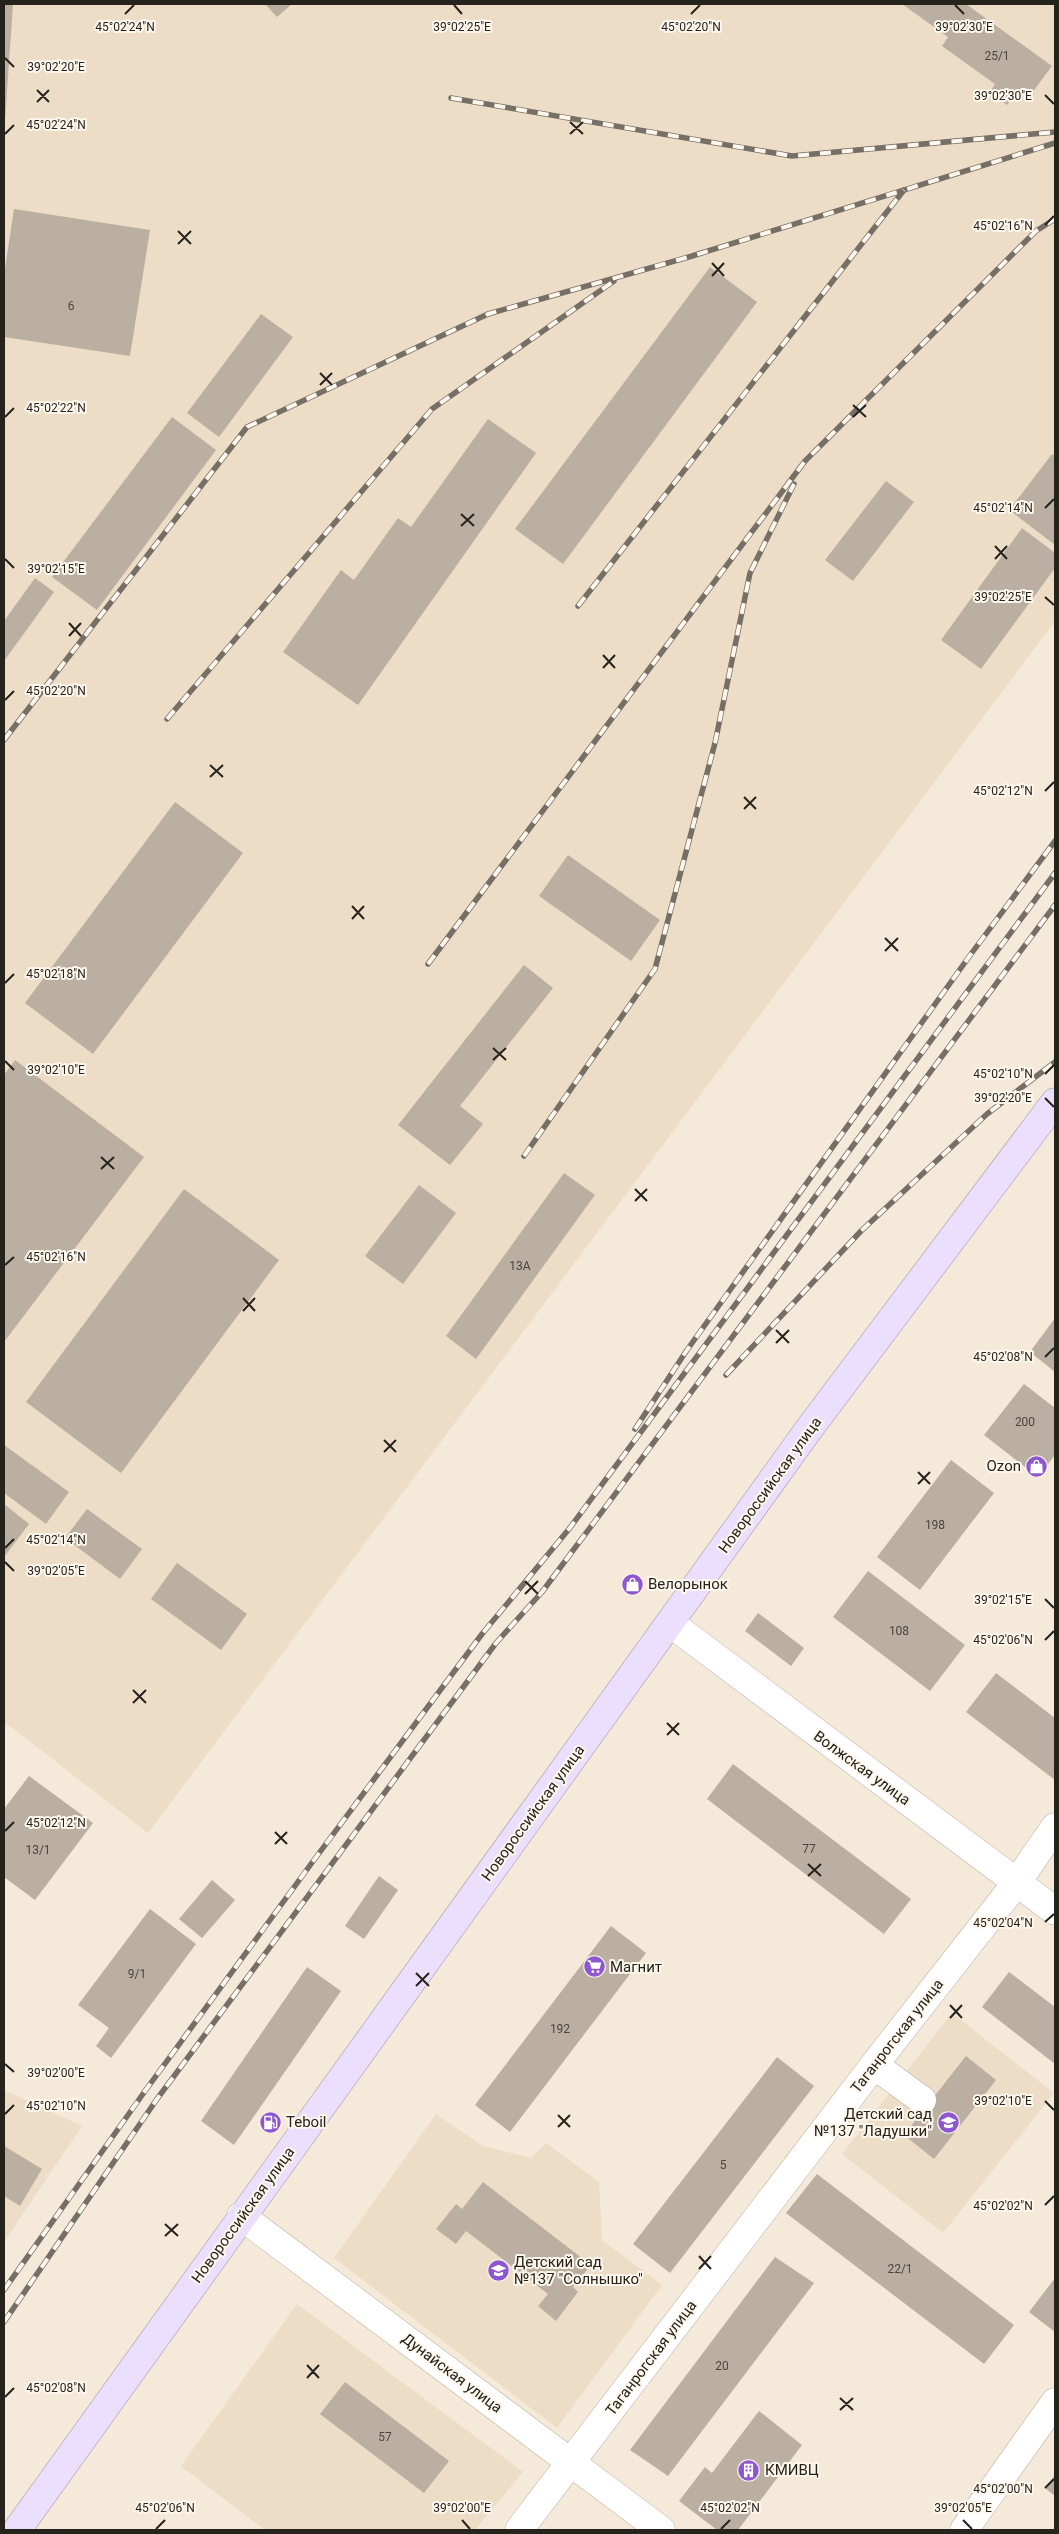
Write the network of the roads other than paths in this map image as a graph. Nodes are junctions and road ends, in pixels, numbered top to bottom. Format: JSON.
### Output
{"nodes":[{"id":1,"x":1055,"y":1102,"type":"edge"},
{"id":2,"x":670,"y":1624,"type":"junction"},
{"id":3,"x":1055,"y":1827,"type":"edge"},
{"id":4,"x":1017,"y":1882,"type":"junction"},
{"id":5,"x":1055,"y":1911,"type":"edge"},
{"id":6,"x":874,"y":2065,"type":"junction"},
{"id":7,"x":922,"y":2100,"type":"dead end"},
{"id":8,"x":241,"y":2216,"type":"junction"},
{"id":9,"x":1055,"y":2402,"type":"edge"},
{"id":10,"x":572,"y":2462,"type":"junction"},
{"id":11,"x":17,"y":2530,"type":"edge"},
{"id":12,"x":519,"y":2530,"type":"edge"},
{"id":13,"x":661,"y":2530,"type":"edge"},
{"id":14,"x":964,"y":2530,"type":"edge"}],
"edges":[{"from":1,"to":2,"type":"main road","name":"Новороссийская улица"},
{"from":2,"to":4,"type":"street","name":"Волжская улица"},
{"from":2,"to":8,"type":"main road","name":"Новороссийская улица"},
{"from":3,"to":4,"type":"street","name":"Таганрогская улица"},
{"from":4,"to":5,"type":"street","name":"Волжская улица"},
{"from":4,"to":6,"type":"street","name":"Таганрогская улица"},
{"from":6,"to":7,"type":"street"},
{"from":6,"to":10,"type":"street","name":"Таганрогская улица"},
{"from":8,"to":10,"type":"street","name":"Дунайская улица"},
{"from":8,"to":11,"type":"main road","name":"Новороссийская улица"},
{"from":9,"to":14,"type":"street"},
{"from":10,"to":12,"type":"street","name":"Таганрогская улица"},
{"from":10,"to":13,"type":"street","name":"Дунайская улица"}]}
